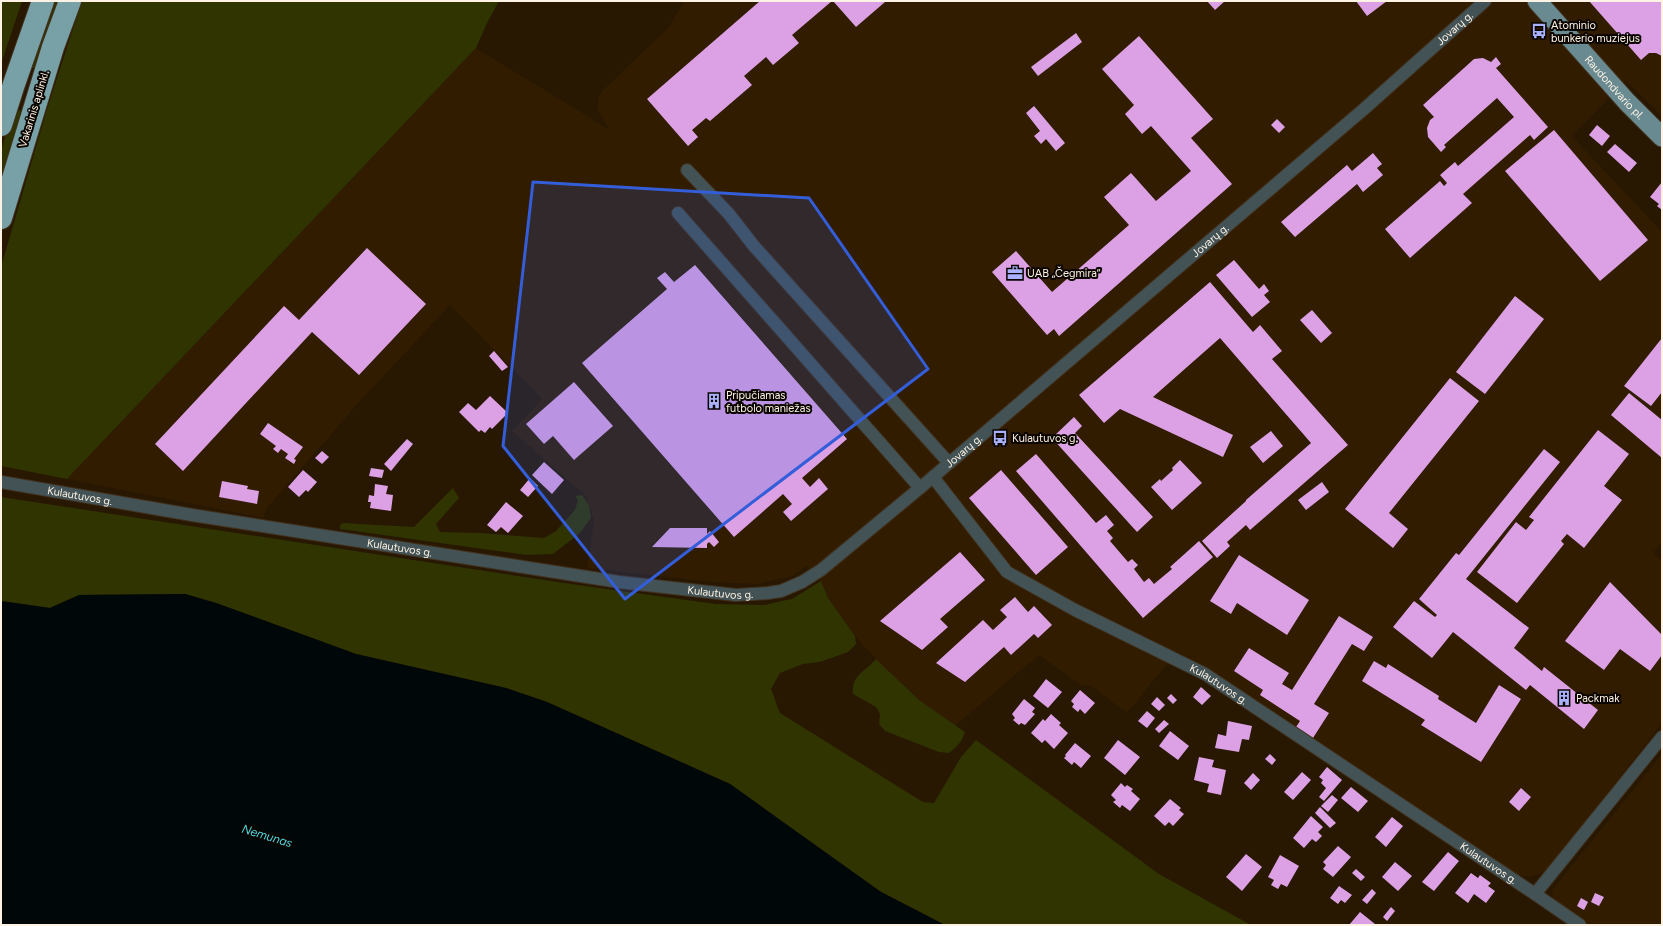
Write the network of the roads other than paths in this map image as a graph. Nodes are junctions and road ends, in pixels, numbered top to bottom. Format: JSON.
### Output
{"nodes":[{"id":1,"x":70,"y":1,"type":"edge"},
{"id":2,"x":1485,"y":1,"type":"edge"},
{"id":3,"x":1537,"y":1,"type":"edge"},
{"id":4,"x":40,"y":6,"type":"edge"},
{"id":5,"x":1,"y":125,"type":"edge"},
{"id":6,"x":1662,"y":137,"type":"edge"},
{"id":7,"x":687,"y":170,"type":"dead end"},
{"id":8,"x":678,"y":213,"type":"dead end"},
{"id":9,"x":1,"y":218,"type":"edge"},
{"id":10,"x":949,"y":463,"type":"junction"},
{"id":11,"x":933,"y":477,"type":"junction"},
{"id":12,"x":1,"y":482,"type":"edge"},
{"id":13,"x":920,"y":488,"type":"junction"},
{"id":14,"x":1662,"y":737,"type":"edge"},
{"id":15,"x":1535,"y":894,"type":"junction"},
{"id":16,"x":1580,"y":925,"type":"edge"}],
"edges":[{"from":1,"to":9,"type":"highway","name":"Vakarinis aplinkl."},
{"from":2,"to":10,"type":"street","name":"Jovarų g."},
{"from":3,"to":6,"type":"main road","name":"Raudondvario pl."},
{"from":4,"to":5,"type":"highway"},
{"from":7,"to":10,"type":"street"},
{"from":8,"to":13,"type":"street"},
{"from":10,"to":11,"type":"street","name":"Jovarų g."},
{"from":11,"to":13,"type":"street","name":"Kulautuvos g."},
{"from":11,"to":15,"type":"street","name":"Kulautuvos g."},
{"from":12,"to":13,"type":"street","name":"Kulautuvos g."},
{"from":14,"to":15,"type":"street"},
{"from":15,"to":16,"type":"street","name":"Kulautuvos g."}]}
